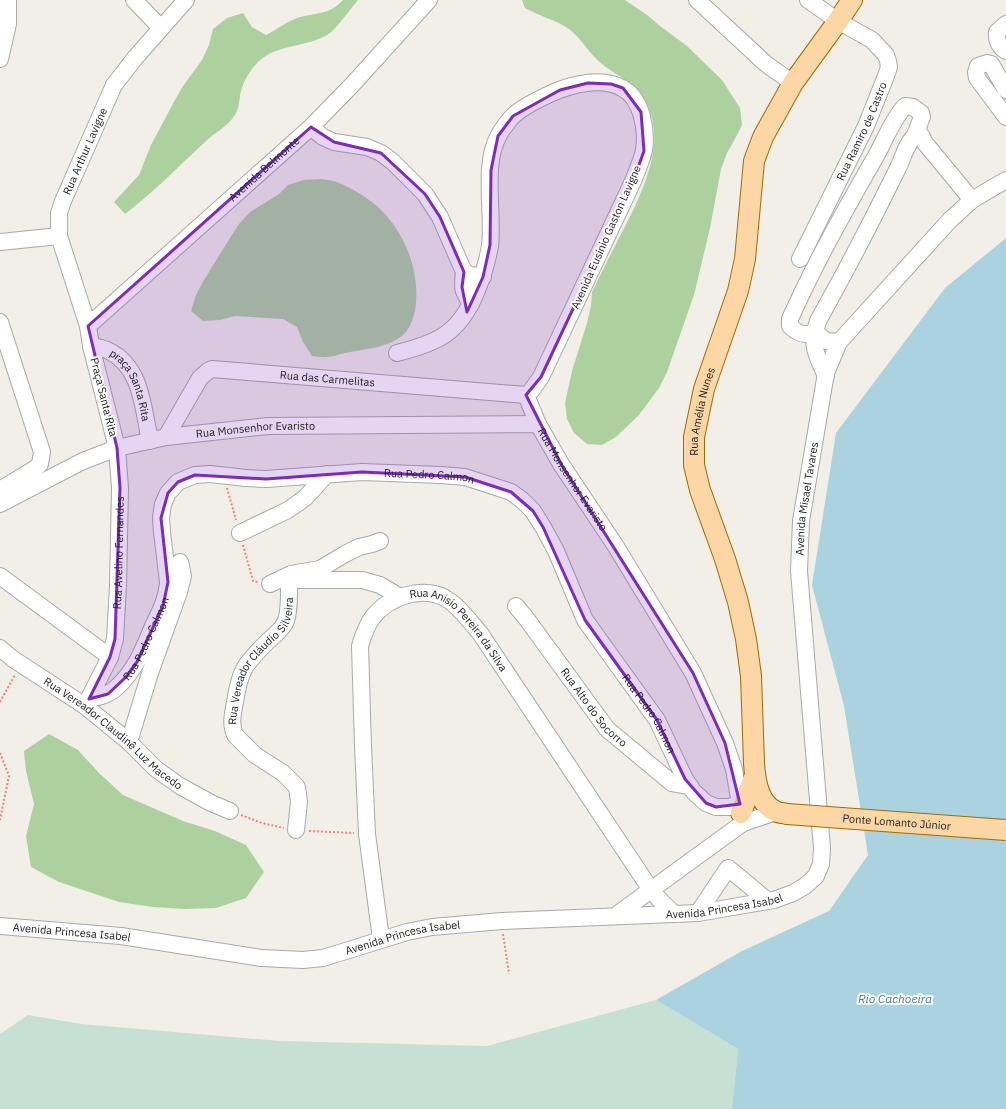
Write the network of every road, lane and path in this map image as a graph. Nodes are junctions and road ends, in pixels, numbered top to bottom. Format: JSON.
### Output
{"nodes":[{"id":1,"x":8,"y":0,"type":"edge"},
{"id":2,"x":134,"y":0,"type":"edge"},
{"id":3,"x":186,"y":0,"type":"edge"},
{"id":4,"x":429,"y":0,"type":"edge"},
{"id":5,"x":697,"y":0,"type":"edge"},
{"id":6,"x":808,"y":0,"type":"edge"},
{"id":7,"x":852,"y":0,"type":"edge"},
{"id":8,"x":838,"y":21,"type":"junction"},
{"id":9,"x":1006,"y":24,"type":"edge"},
{"id":10,"x":161,"y":28,"type":"junction"},
{"id":11,"x":1006,"y":51,"type":"edge"},
{"id":12,"x":0,"y":59,"type":"edge"},
{"id":13,"x":793,"y":83,"type":"junction"},
{"id":14,"x":1006,"y":90,"type":"edge"},
{"id":15,"x":1006,"y":117,"type":"edge"},
{"id":16,"x":311,"y":128,"type":"junction"},
{"id":17,"x":911,"y":140,"type":"junction"},
{"id":18,"x":1006,"y":180,"type":"edge"},
{"id":19,"x":972,"y":200,"type":"junction"},
{"id":20,"x":59,"y":236,"type":"junction"},
{"id":21,"x":0,"y":242,"type":"edge"},
{"id":22,"x":800,"y":259,"type":"dead end"},
{"id":23,"x":464,"y":272,"type":"junction"},
{"id":24,"x":483,"y":277,"type":"junction"},
{"id":25,"x":471,"y":304,"type":"junction"},
{"id":26,"x":0,"y":322,"type":"edge"},
{"id":27,"x":88,"y":326,"type":"junction"},
{"id":28,"x":815,"y":332,"type":"junction"},
{"id":29,"x":839,"y":342,"type":"junction"},
{"id":30,"x":91,"y":346,"type":"junction"},
{"id":31,"x":397,"y":353,"type":"dead end"},
{"id":32,"x":826,"y":376,"type":"junction"},
{"id":33,"x":526,"y":395,"type":"junction"},
{"id":34,"x":538,"y":424,"type":"junction"},
{"id":35,"x":166,"y":437,"type":"junction"},
{"id":36,"x":150,"y":441,"type":"junction"},
{"id":37,"x":117,"y":448,"type":"junction"},
{"id":38,"x":327,"y":474,"type":"junction"},
{"id":39,"x":0,"y":490,"type":"edge"},
{"id":40,"x":0,"y":504,"type":"edge"},
{"id":41,"x":240,"y":533,"type":"dead end"},
{"id":42,"x":380,"y":541,"type":"dead end"},
{"id":43,"x":180,"y":562,"type":"dead end"},
{"id":44,"x":0,"y":576,"type":"edge"},
{"id":45,"x":270,"y":584,"type":"dead end"},
{"id":46,"x":400,"y":597,"type":"junction"},
{"id":47,"x":516,"y":606,"type":"dead end"},
{"id":48,"x":0,"y":648,"type":"edge"},
{"id":49,"x":110,"y":657,"type":"junction"},
{"id":50,"x":21,"y":665,"type":"junction"},
{"id":51,"x":0,"y":702,"type":"edge"},
{"id":52,"x":87,"y":703,"type":"junction"},
{"id":53,"x":129,"y":742,"type":"junction"},
{"id":54,"x":0,"y":753,"type":"edge"},
{"id":55,"x":755,"y":775,"type":"junction"},
{"id":56,"x":690,"y":786,"type":"junction"},
{"id":57,"x":230,"y":811,"type":"dead end"},
{"id":58,"x":741,"y":813,"type":"junction"},
{"id":59,"x":782,"y":813,"type":"junction"},
{"id":60,"x":0,"y":820,"type":"edge"},
{"id":61,"x":296,"y":830,"type":"dead end"},
{"id":62,"x":1006,"y":830,"type":"edge"},
{"id":63,"x":805,"y":886,"type":"joint"},
{"id":64,"x":654,"y":894,"type":"junction"},
{"id":65,"x":768,"y":901,"type":"junction"},
{"id":66,"x":698,"y":913,"type":"junction"},
{"id":67,"x":674,"y":914,"type":"junction"},
{"id":68,"x":615,"y":916,"type":"junction"},
{"id":69,"x":632,"y":916,"type":"junction"},
{"id":70,"x":502,"y":921,"type":"junction"},
{"id":71,"x":0,"y":926,"type":"edge"},
{"id":72,"x":381,"y":939,"type":"junction"},
{"id":73,"x":509,"y":974,"type":"dead end"}],
"edges":[{"from":1,"to":12,"type":"street"},
{"from":2,"to":10,"type":"street"},
{"from":3,"to":10,"type":"street","name":"Rua Arthur Lavigne"},
{"from":4,"to":16,"type":"street","name":"Avenida Belmonte"},
{"from":5,"to":13,"type":"street"},
{"from":6,"to":8,"type":"street","name":"Rua Ramiro de Castro"},
{"from":7,"to":8,"type":"main road","name":"Rua Amélia Nunes"},
{"from":8,"to":13,"type":"main road","name":"Rua Amélia Nunes"},
{"from":8,"to":22,"type":"street","name":"Rua Ramiro de Castro"},
{"from":9,"to":11,"type":"street"},
{"from":10,"to":20,"type":"street","name":"Rua Arthur Lavigne"},
{"from":13,"to":55,"type":"main road","name":"Rua Amélia Nunes"},
{"from":14,"to":15,"type":"street"},
{"from":16,"to":23,"type":"street"},
{"from":16,"to":27,"type":"street","name":"Avenida Belmonte"},
{"from":17,"to":19,"type":"street"},
{"from":17,"to":28,"type":"street"},
{"from":17,"to":28,"type":"street"},
{"from":18,"to":19,"type":"street","name":"Avenida Misael Tavares"},
{"from":19,"to":29,"type":"street","name":"Avenida Misael Tavares"},
{"from":20,"to":21,"type":"street"},
{"from":20,"to":27,"type":"street","name":"Rua Arthur Lavigne"},
{"from":23,"to":24,"type":"street"},
{"from":23,"to":25,"type":"street"},
{"from":24,"to":25,"type":"street","name":"Avenida Eusínio Gaston Lavigne"},
{"from":24,"to":33,"type":"street","name":"Avenida Eusínio Gaston Lavigne"},
{"from":25,"to":31,"type":"street","name":"Avenida Eusínio Gaston Lavigne"},
{"from":26,"to":39,"type":"street"},
{"from":27,"to":30,"type":"street","name":"Praça Santa Rita"},
{"from":28,"to":29,"type":"street"},
{"from":28,"to":32,"type":"street"},
{"from":29,"to":32,"type":"street","name":"Avenida Misael Tavares"},
{"from":30,"to":36,"type":"street","name":"praça Santa Rita"},
{"from":30,"to":37,"type":"street","name":"Praça Santa Rita"},
{"from":32,"to":63,"type":"street","name":"Avenida Misael Tavares"},
{"from":33,"to":34,"type":"street"},
{"from":33,"to":35,"type":"street","name":"Rua das Carmelitas"},
{"from":34,"to":35,"type":"street","name":"Rua Monsenhor Evaristo"},
{"from":34,"to":58,"type":"street","name":"Rua Monsenhor Evaristo"},
{"from":35,"to":36,"type":"street","name":"Rua Monsenhor Evaristo"},
{"from":36,"to":37,"type":"street","name":"Rua Monsenhor Evaristo"},
{"from":37,"to":40,"type":"street","name":"Rua Monsenhor Evaristo"},
{"from":37,"to":49,"type":"street","name":"Rua Avelino Fernandes"},
{"from":38,"to":41,"type":"street"},
{"from":38,"to":52,"type":"street","name":"Rua Pedro Calmon"},
{"from":38,"to":56,"type":"street","name":"Rua Pedro Calmon"},
{"from":42,"to":45,"type":"street"},
{"from":43,"to":53,"type":"street","name":"Rua Pedro Calmon"},
{"from":44,"to":49,"type":"street"},
{"from":46,"to":61,"type":"street","name":"Rua Vereador Cláudio Silveira"},
{"from":46,"to":64,"type":"street","name":"Rua Anisio Pereira da Silva"},
{"from":46,"to":72,"type":"street","name":"Rua Anisio Pereira da Silva"},
{"from":47,"to":56,"type":"street","name":"Rua Alto do Socorro"},
{"from":48,"to":50,"type":"street","name":"Rua Vereador Claudinê Luz Macedo"},
{"from":49,"to":52,"type":"street","name":"Rua Avelino Fernandes"},
{"from":50,"to":51,"type":"path"},
{"from":50,"to":52,"type":"street","name":"Rua Vereador Claudinê Luz Macedo"},
{"from":52,"to":53,"type":"street","name":"Rua Vereador Claudinê Luz Macedo"},
{"from":53,"to":57,"type":"street","name":"Rua Vereador Claudinê Luz Macedo"},
{"from":54,"to":60,"type":"path"},
{"from":55,"to":58,"type":"main road"},
{"from":55,"to":59,"type":"main road","name":"Rua Amélia Nunes"},
{"from":56,"to":58,"type":"street","name":"Rua Pedro Calmon"},
{"from":58,"to":59,"type":"street"},
{"from":58,"to":64,"type":"street"},
{"from":59,"to":62,"type":"main road","name":"Ponte Lomanto Júnior","bridge":true},
{"from":63,"to":65,"type":"street","name":"Avenida Princesa Isabel"},
{"from":64,"to":67,"type":"street","name":"Rua Anisio Pereira da Silva"},
{"from":64,"to":68,"type":"street"},
{"from":64,"to":69,"type":"street"},
{"from":65,"to":66,"type":"street","name":"Avenida Princesa Isabel"},
{"from":65,"to":66,"type":"street"},
{"from":66,"to":67,"type":"street","name":"Avenida Princesa Isabel"},
{"from":67,"to":69,"type":"street","name":"Avenida Princesa Isabel"},
{"from":68,"to":69,"type":"street","name":"Avenida Princesa Isabel"},
{"from":68,"to":70,"type":"street","name":"Avenida Princesa Isabel"},
{"from":70,"to":72,"type":"street","name":"Avenida Princesa Isabel"},
{"from":70,"to":73,"type":"path"},
{"from":71,"to":72,"type":"street","name":"Avenida Princesa Isabel"}]}
